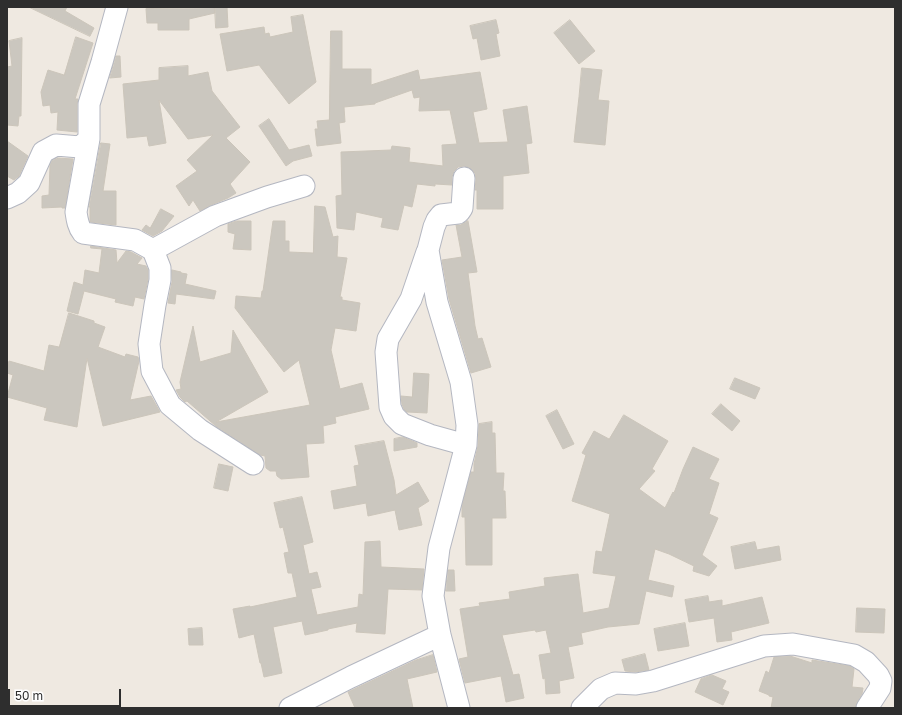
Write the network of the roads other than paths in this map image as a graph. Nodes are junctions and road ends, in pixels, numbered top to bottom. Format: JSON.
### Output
{"nodes":[{"id":1,"x":117,"y":7,"type":"edge"},
{"id":2,"x":89,"y":139,"type":"junction"},
{"id":3,"x":464,"y":178,"type":"dead end"},
{"id":4,"x":304,"y":186,"type":"dead end"},
{"id":5,"x":7,"y":198,"type":"edge"},
{"id":6,"x":152,"y":250,"type":"junction"},
{"id":7,"x":428,"y":250,"type":"junction"},
{"id":8,"x":466,"y":445,"type":"junction"},
{"id":9,"x":253,"y":464,"type":"dead end"},
{"id":10,"x":440,"y":635,"type":"junction"},
{"id":11,"x":290,"y":708,"type":"edge"},
{"id":12,"x":459,"y":708,"type":"edge"},
{"id":13,"x":582,"y":708,"type":"edge"},
{"id":14,"x":867,"y":708,"type":"edge"}],
"edges":[{"from":1,"to":2,"type":"street"},
{"from":2,"to":5,"type":"street"},
{"from":2,"to":6,"type":"street"},
{"from":3,"to":7,"type":"street"},
{"from":4,"to":6,"type":"street"},
{"from":6,"to":9,"type":"street"},
{"from":7,"to":8,"type":"street"},
{"from":7,"to":8,"type":"street"},
{"from":8,"to":10,"type":"street"},
{"from":10,"to":11,"type":"street"},
{"from":10,"to":12,"type":"street"},
{"from":13,"to":14,"type":"street"}]}
